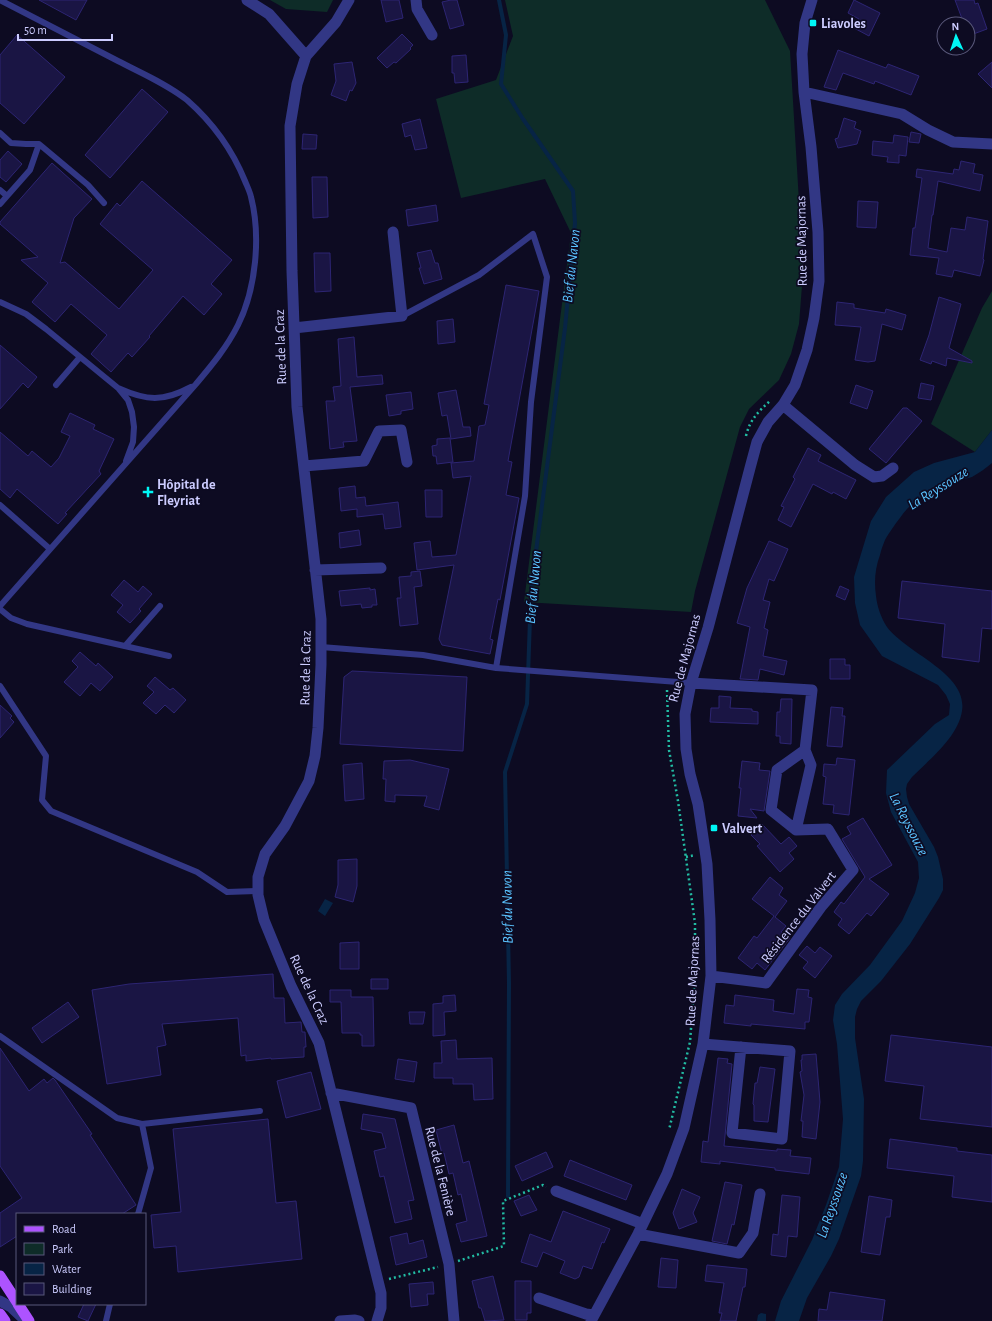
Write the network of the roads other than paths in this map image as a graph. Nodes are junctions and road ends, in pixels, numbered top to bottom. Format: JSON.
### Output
{"nodes":[{"id":1,"x":247,"y":0,"type":"edge"},
{"id":2,"x":349,"y":0,"type":"edge"},
{"id":3,"x":416,"y":0,"type":"edge"},
{"id":4,"x":812,"y":0,"type":"edge"},
{"id":5,"x":1,"y":1,"type":"edge"},
{"id":6,"x":432,"y":35,"type":"dead end"},
{"id":7,"x":306,"y":56,"type":"junction"},
{"id":8,"x":804,"y":92,"type":"junction"},
{"id":9,"x":0,"y":133,"type":"edge"},
{"id":10,"x":39,"y":144,"type":"junction"},
{"id":11,"x":992,"y":144,"type":"edge"},
{"id":12,"x":0,"y":190,"type":"edge"},
{"id":13,"x":7,"y":196,"type":"junction"},
{"id":14,"x":104,"y":203,"type":"dead end"},
{"id":15,"x":0,"y":204,"type":"edge"},
{"id":16,"x":393,"y":232,"type":"dead end"},
{"id":17,"x":0,"y":302,"type":"edge"},
{"id":18,"x":402,"y":316,"type":"junction"},
{"id":19,"x":294,"y":328,"type":"junction"},
{"id":20,"x":80,"y":357,"type":"junction"},
{"id":21,"x":196,"y":384,"type":"junction"},
{"id":22,"x":56,"y":385,"type":"dead end"},
{"id":23,"x":118,"y":388,"type":"junction"},
{"id":24,"x":783,"y":405,"type":"junction"},
{"id":25,"x":407,"y":462,"type":"dead end"},
{"id":26,"x":124,"y":465,"type":"junction"},
{"id":27,"x":304,"y":466,"type":"junction"},
{"id":28,"x":893,"y":468,"type":"dead end"},
{"id":29,"x":0,"y":505,"type":"edge"},
{"id":30,"x":50,"y":549,"type":"junction"},
{"id":31,"x":381,"y":568,"type":"dead end"},
{"id":32,"x":315,"y":570,"type":"junction"},
{"id":33,"x":0,"y":606,"type":"edge"},
{"id":34,"x":160,"y":606,"type":"dead end"},
{"id":35,"x":0,"y":609,"type":"edge"},
{"id":36,"x":125,"y":646,"type":"junction"},
{"id":37,"x":321,"y":646,"type":"junction"},
{"id":38,"x":169,"y":656,"type":"dead end"},
{"id":39,"x":496,"y":668,"type":"junction"},
{"id":40,"x":691,"y":683,"type":"junction"},
{"id":41,"x":0,"y":686,"type":"edge"},
{"id":42,"x":805,"y":750,"type":"junction"},
{"id":43,"x":796,"y":830,"type":"junction"},
{"id":44,"x":258,"y":891,"type":"junction"},
{"id":45,"x":711,"y":976,"type":"junction"},
{"id":46,"x":0,"y":1036,"type":"edge"},
{"id":47,"x":703,"y":1044,"type":"junction"},
{"id":48,"x":741,"y":1047,"type":"junction"},
{"id":49,"x":331,"y":1093,"type":"junction"},
{"id":50,"x":260,"y":1111,"type":"dead end"},
{"id":51,"x":142,"y":1124,"type":"junction"},
{"id":52,"x":556,"y":1191,"type":"road end"},
{"id":53,"x":760,"y":1194,"type":"dead end"},
{"id":54,"x":138,"y":1213,"type":"edge"},
{"id":55,"x":640,"y":1229,"type":"junction"},
{"id":56,"x":0,"y":1276,"type":"edge"},
{"id":57,"x":539,"y":1298,"type":"dead end"},
{"id":58,"x":16,"y":1300,"type":"edge"},
{"id":59,"x":0,"y":1301,"type":"edge"},
{"id":60,"x":19,"y":1305,"type":"edge"},
{"id":61,"x":110,"y":1305,"type":"edge"},
{"id":62,"x":0,"y":1314,"type":"edge"},
{"id":63,"x":592,"y":1318,"type":"edge"},
{"id":64,"x":6,"y":1321,"type":"edge"},
{"id":65,"x":26,"y":1321,"type":"edge"},
{"id":66,"x":29,"y":1321,"type":"edge"},
{"id":67,"x":106,"y":1321,"type":"edge"},
{"id":68,"x":340,"y":1321,"type":"edge"},
{"id":69,"x":360,"y":1321,"type":"edge"},
{"id":70,"x":377,"y":1321,"type":"edge"},
{"id":71,"x":454,"y":1321,"type":"edge"}],
"edges":[{"from":1,"to":7,"type":"street"},
{"from":2,"to":7,"type":"street","name":"Rue de la Craz"},
{"from":3,"to":6,"type":"street"},
{"from":4,"to":8,"type":"street","name":"Rue de Majornas"},
{"from":5,"to":21,"type":"lane"},
{"from":7,"to":19,"type":"street","name":"Rue de la Craz"},
{"from":8,"to":11,"type":"street"},
{"from":8,"to":24,"type":"street","name":"Rue de Majornas"},
{"from":9,"to":10,"type":"lane"},
{"from":10,"to":13,"type":"lane"},
{"from":10,"to":14,"type":"lane"},
{"from":12,"to":13,"type":"lane"},
{"from":13,"to":15,"type":"lane"},
{"from":16,"to":18,"type":"street"},
{"from":17,"to":20,"type":"lane"},
{"from":18,"to":19,"type":"street"},
{"from":18,"to":39,"type":"lane"},
{"from":19,"to":27,"type":"street","name":"Rue de la Craz"},
{"from":20,"to":22,"type":"lane"},
{"from":20,"to":23,"type":"lane"},
{"from":21,"to":23,"type":"lane"},
{"from":21,"to":26,"type":"lane"},
{"from":23,"to":26,"type":"lane"},
{"from":24,"to":28,"type":"street"},
{"from":24,"to":40,"type":"street","name":"Rue de Majornas"},
{"from":25,"to":27,"type":"street"},
{"from":26,"to":30,"type":"lane"},
{"from":27,"to":32,"type":"street","name":"Rue de la Craz"},
{"from":29,"to":30,"type":"lane"},
{"from":30,"to":33,"type":"lane"},
{"from":31,"to":32,"type":"street"},
{"from":32,"to":37,"type":"street","name":"Rue de la Craz"},
{"from":34,"to":36,"type":"lane"},
{"from":35,"to":36,"type":"lane"},
{"from":36,"to":38,"type":"lane"},
{"from":37,"to":39,"type":"lane"},
{"from":37,"to":44,"type":"street","name":"Rue de la Craz"},
{"from":39,"to":40,"type":"lane"},
{"from":40,"to":42,"type":"street"},
{"from":40,"to":45,"type":"street","name":"Rue de Majornas"},
{"from":41,"to":44,"type":"lane"},
{"from":42,"to":43,"type":"street"},
{"from":42,"to":43,"type":"street"},
{"from":43,"to":45,"type":"street","name":"Résidence du Valvert"},
{"from":44,"to":49,"type":"street","name":"Rue de la Craz"},
{"from":45,"to":47,"type":"street","name":"Rue de Majornas"},
{"from":46,"to":51,"type":"lane"},
{"from":47,"to":48,"type":"street"},
{"from":47,"to":55,"type":"street","name":"Rue de Majornas"},
{"from":48,"to":48,"type":"street"},
{"from":49,"to":70,"type":"street","name":"Rue de la Craz"},
{"from":49,"to":71,"type":"street","name":"Rue de la Fenière"},
{"from":50,"to":51,"type":"lane"},
{"from":51,"to":54,"type":"lane"},
{"from":52,"to":55,"type":"street"},
{"from":53,"to":55,"type":"street"},
{"from":55,"to":63,"type":"street","name":"Rue de Majornas"},
{"from":56,"to":58,"type":"main road"},
{"from":57,"to":63,"type":"street"},
{"from":59,"to":65,"type":"street"},
{"from":60,"to":66,"type":"main road"},
{"from":61,"to":67,"type":"lane"},
{"from":62,"to":64,"type":"main road"},
{"from":68,"to":69,"type":"street"}]}
